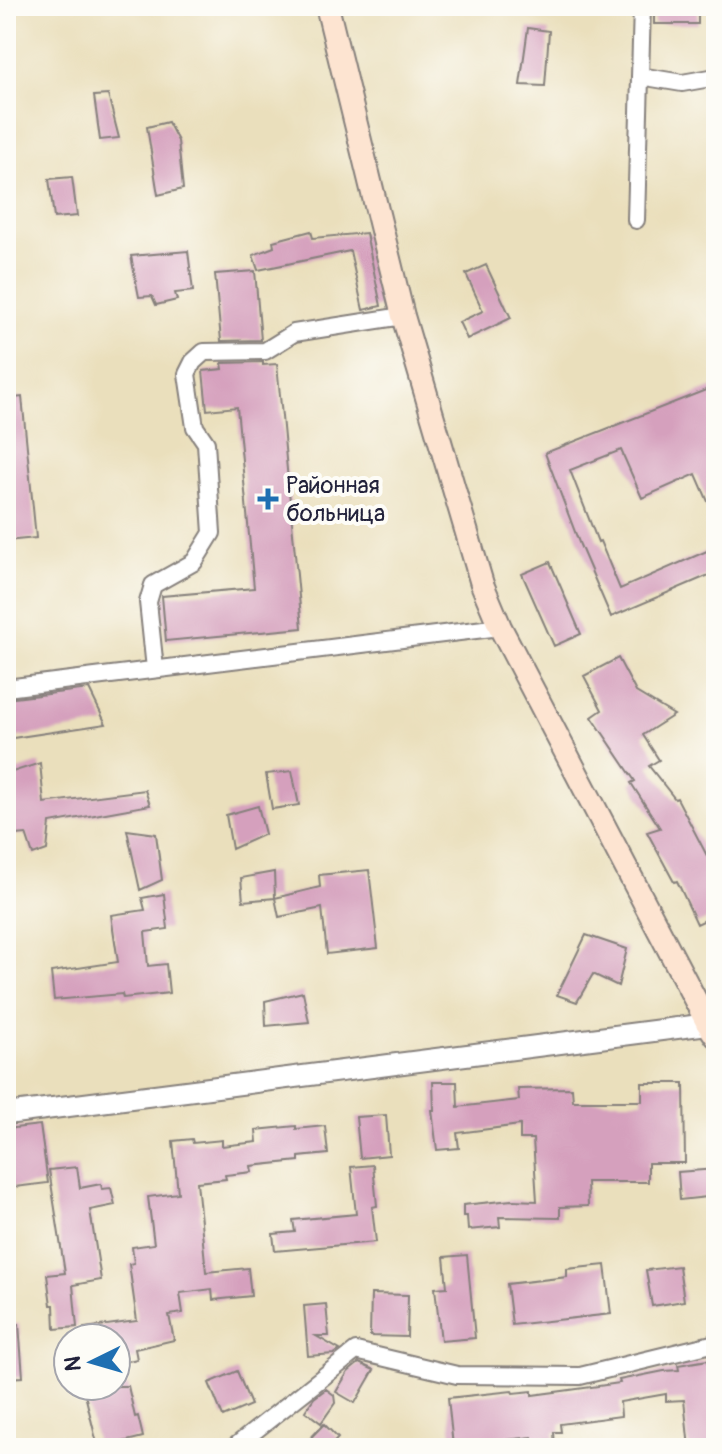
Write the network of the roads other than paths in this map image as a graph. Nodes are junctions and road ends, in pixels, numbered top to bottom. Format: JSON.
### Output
{"nodes":[{"id":1,"x":327,"y":6,"type":"edge"},
{"id":2,"x":642,"y":6,"type":"edge"},
{"id":3,"x":640,"y":76,"type":"junction"},
{"id":4,"x":716,"y":77,"type":"edge"},
{"id":5,"x":636,"y":220,"type":"dead end"},
{"id":6,"x":403,"y":316,"type":"junction"},
{"id":7,"x":500,"y":627,"type":"junction"},
{"id":8,"x":155,"y":669,"type":"junction"},
{"id":9,"x":6,"y":688,"type":"edge"},
{"id":10,"x":712,"y":1030,"type":"edge"},
{"id":11,"x":6,"y":1114,"type":"edge"},
{"id":12,"x":716,"y":1343,"type":"edge"},
{"id":13,"x":233,"y":1448,"type":"edge"}],
"edges":[{"from":1,"to":6,"type":"main road"},
{"from":2,"to":3,"type":"street"},
{"from":3,"to":4,"type":"street"},
{"from":3,"to":5,"type":"street"},
{"from":6,"to":7,"type":"main road"},
{"from":6,"to":8,"type":"street"},
{"from":7,"to":8,"type":"street"},
{"from":7,"to":10,"type":"main road"},
{"from":8,"to":9,"type":"street"},
{"from":10,"to":11,"type":"street"},
{"from":12,"to":13,"type":"street"}]}
